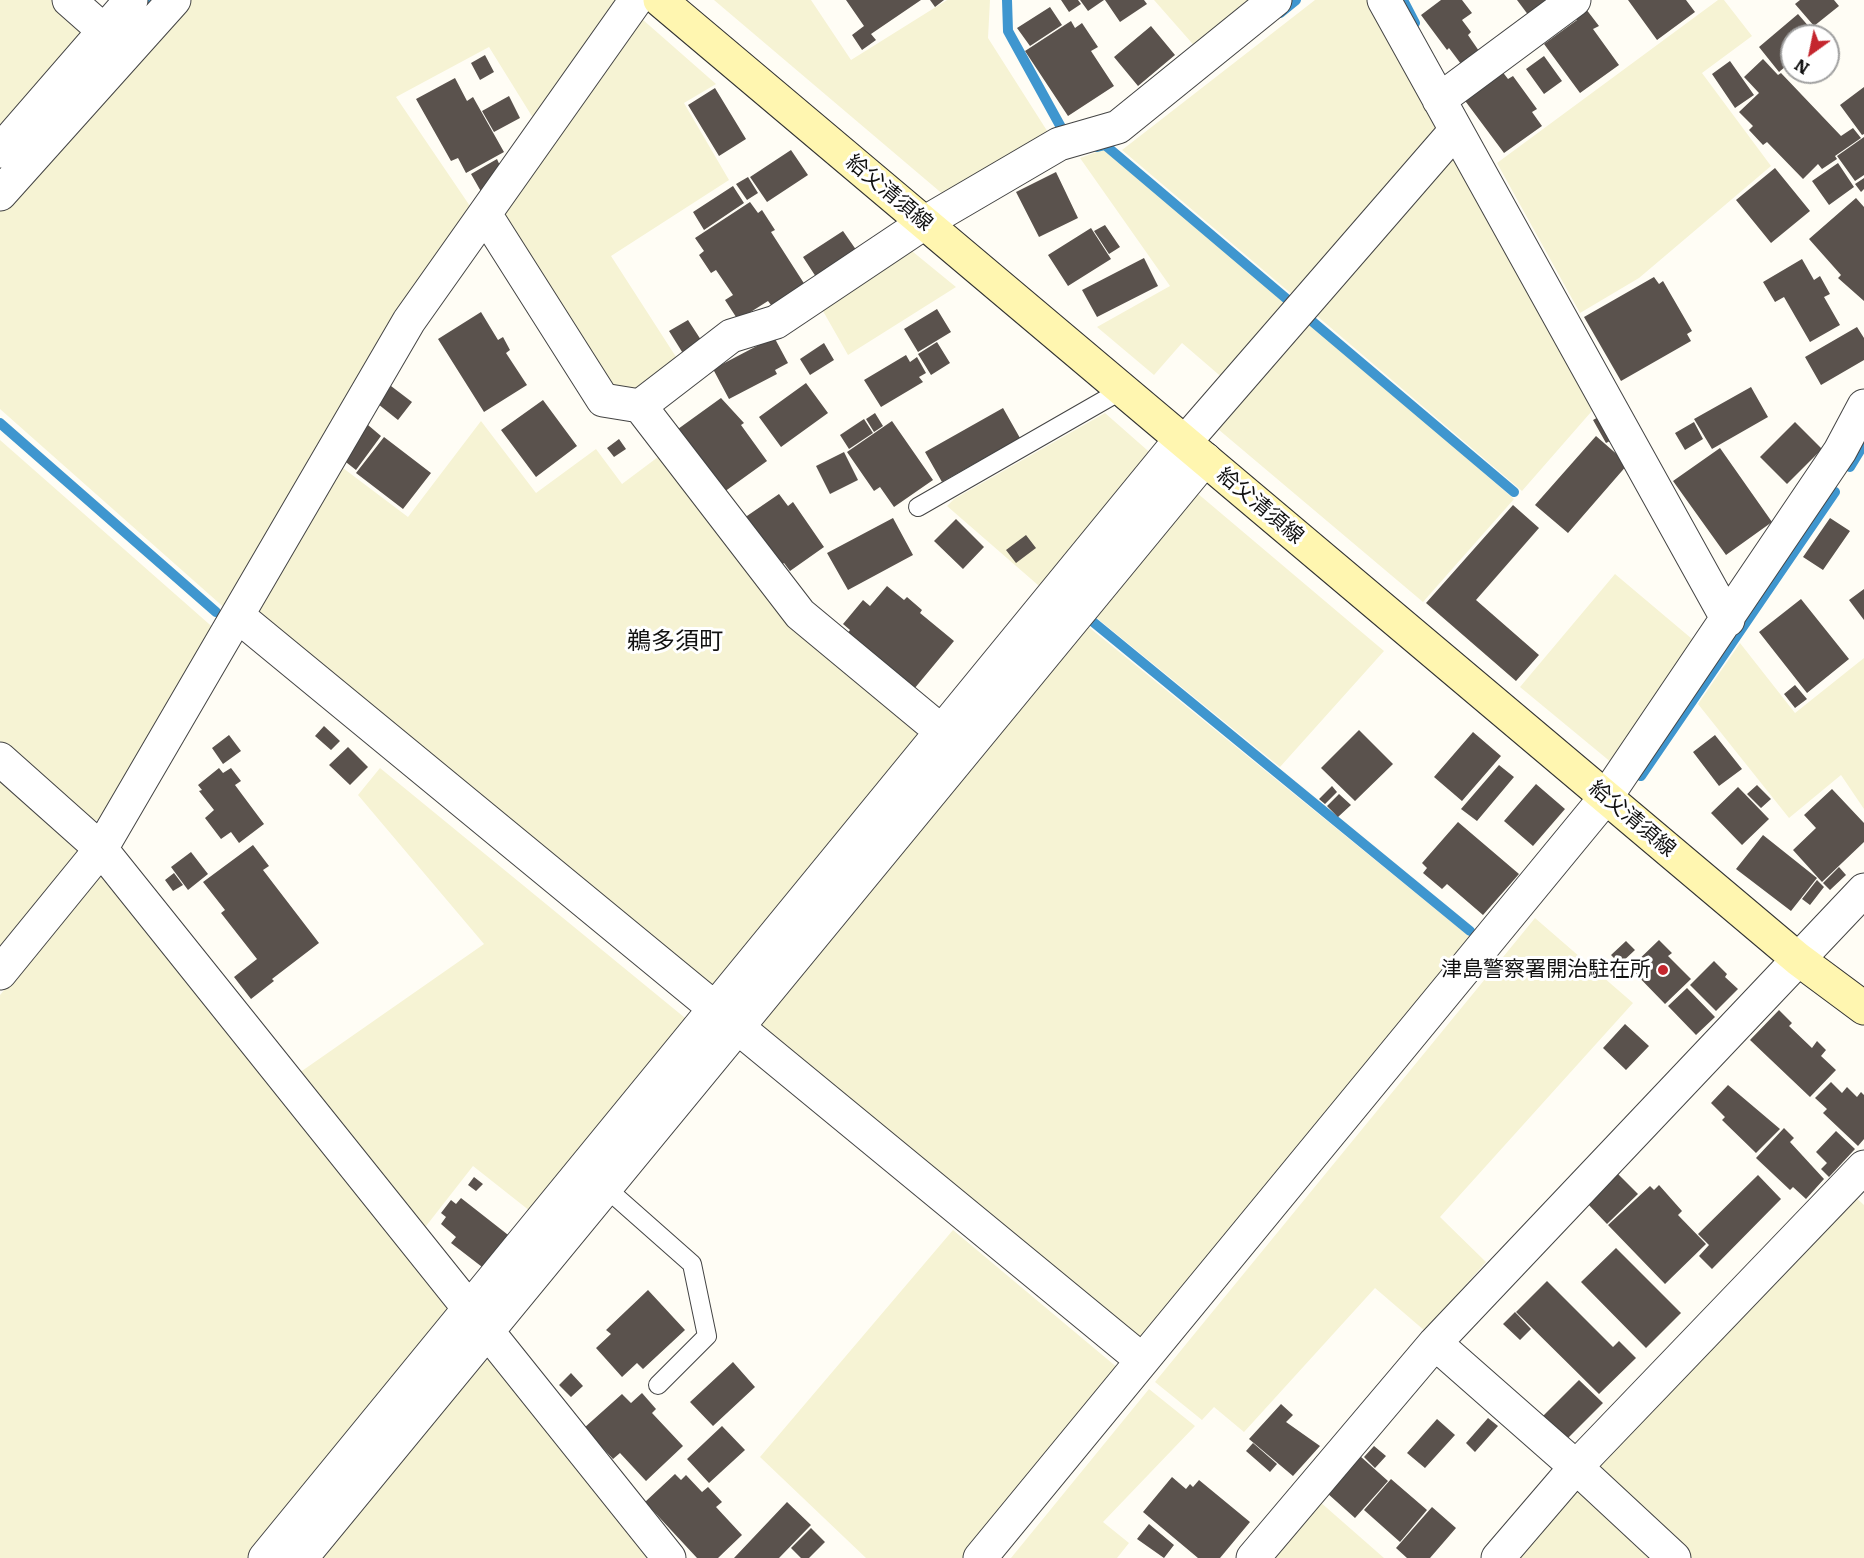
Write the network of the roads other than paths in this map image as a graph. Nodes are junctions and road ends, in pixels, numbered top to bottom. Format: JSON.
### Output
{"nodes":[{"id":1,"x":69,"y":0,"type":"edge"},
{"id":2,"x":131,"y":0,"type":"edge"},
{"id":3,"x":174,"y":0,"type":"edge"},
{"id":4,"x":636,"y":0,"type":"edge"},
{"id":5,"x":660,"y":0,"type":"edge"},
{"id":6,"x":1275,"y":0,"type":"edge"},
{"id":7,"x":1384,"y":0,"type":"edge"},
{"id":8,"x":1574,"y":0,"type":"edge"},
{"id":9,"x":116,"y":41,"type":"junction"},
{"id":10,"x":1439,"y":100,"type":"junction"},
{"id":11,"x":1456,"y":130,"type":"junction"},
{"id":12,"x":0,"y":151,"type":"edge"},
{"id":13,"x":0,"y":194,"type":"edge"},
{"id":14,"x":485,"y":214,"type":"junction"},
{"id":15,"x":924,"y":223,"type":"junction"},
{"id":16,"x":1122,"y":390,"type":"junction"},
{"id":17,"x":640,"y":406,"type":"junction"},
{"id":18,"x":1864,"y":406,"type":"edge"},
{"id":19,"x":1190,"y":447,"type":"junction"},
{"id":20,"x":918,"y":507,"type":"dead end"},
{"id":21,"x":238,"y":616,"type":"junction"},
{"id":22,"x":1728,"y":620,"type":"junction"},
{"id":23,"x":953,"y":742,"type":"junction"},
{"id":24,"x":0,"y":759,"type":"edge"},
{"id":25,"x":1606,"y":797,"type":"junction"},
{"id":26,"x":101,"y":849,"type":"junction"},
{"id":27,"x":1864,"y":890,"type":"edge"},
{"id":28,"x":1798,"y":959,"type":"junction"},
{"id":29,"x":0,"y":973,"type":"edge"},
{"id":30,"x":1864,"y":1008,"type":"edge"},
{"id":31,"x":726,"y":1018,"type":"junction"},
{"id":32,"x":1864,"y":1167,"type":"edge"},
{"id":33,"x":606,"y":1188,"type":"junction"},
{"id":34,"x":478,"y":1320,"type":"junction"},
{"id":35,"x":1435,"y":1343,"type":"junction"},
{"id":36,"x":1142,"y":1360,"type":"junction"},
{"id":37,"x":658,"y":1385,"type":"dead end"},
{"id":38,"x":1576,"y":1467,"type":"junction"},
{"id":39,"x":265,"y":1558,"type":"edge"},
{"id":40,"x":301,"y":1558,"type":"edge"},
{"id":41,"x":669,"y":1558,"type":"edge"},
{"id":42,"x":980,"y":1558,"type":"edge"},
{"id":43,"x":1253,"y":1558,"type":"edge"},
{"id":44,"x":1498,"y":1558,"type":"edge"},
{"id":45,"x":1674,"y":1558,"type":"edge"}],
"edges":[{"from":1,"to":9,"type":"street"},
{"from":2,"to":9,"type":"street"},
{"from":3,"to":9,"type":"street"},
{"from":4,"to":14,"type":"street"},
{"from":5,"to":15,"type":"main road","name":"給父清須線"},
{"from":6,"to":15,"type":"street"},
{"from":7,"to":10,"type":"street"},
{"from":8,"to":10,"type":"street"},
{"from":9,"to":12,"type":"street"},
{"from":9,"to":13,"type":"street"},
{"from":10,"to":11,"type":"street"},
{"from":11,"to":19,"type":"street"},
{"from":11,"to":22,"type":"street"},
{"from":14,"to":17,"type":"street"},
{"from":14,"to":21,"type":"street"},
{"from":15,"to":16,"type":"main road","name":"給父清須線"},
{"from":15,"to":17,"type":"street"},
{"from":16,"to":19,"type":"main road","name":"給父清須線"},
{"from":16,"to":20,"type":"lane"},
{"from":17,"to":23,"type":"street"},
{"from":18,"to":22,"type":"street"},
{"from":19,"to":23,"type":"street"},
{"from":19,"to":25,"type":"main road","name":"給父清須線"},
{"from":21,"to":26,"type":"street"},
{"from":21,"to":31,"type":"street"},
{"from":22,"to":25,"type":"street"},
{"from":23,"to":31,"type":"street"},
{"from":24,"to":26,"type":"street"},
{"from":25,"to":28,"type":"main road","name":"給父清須線"},
{"from":25,"to":36,"type":"street"},
{"from":26,"to":29,"type":"street"},
{"from":26,"to":34,"type":"street"},
{"from":27,"to":28,"type":"street"},
{"from":28,"to":30,"type":"main road","name":"給父清須線"},
{"from":28,"to":35,"type":"street"},
{"from":31,"to":33,"type":"street"},
{"from":31,"to":34,"type":"street"},
{"from":31,"to":36,"type":"street"},
{"from":32,"to":38,"type":"street"},
{"from":33,"to":34,"type":"street"},
{"from":33,"to":37,"type":"lane"},
{"from":34,"to":39,"type":"street"},
{"from":34,"to":40,"type":"street"},
{"from":34,"to":41,"type":"street"},
{"from":35,"to":38,"type":"street"},
{"from":35,"to":43,"type":"street"},
{"from":36,"to":42,"type":"street"},
{"from":38,"to":44,"type":"street"},
{"from":38,"to":45,"type":"street"}]}
